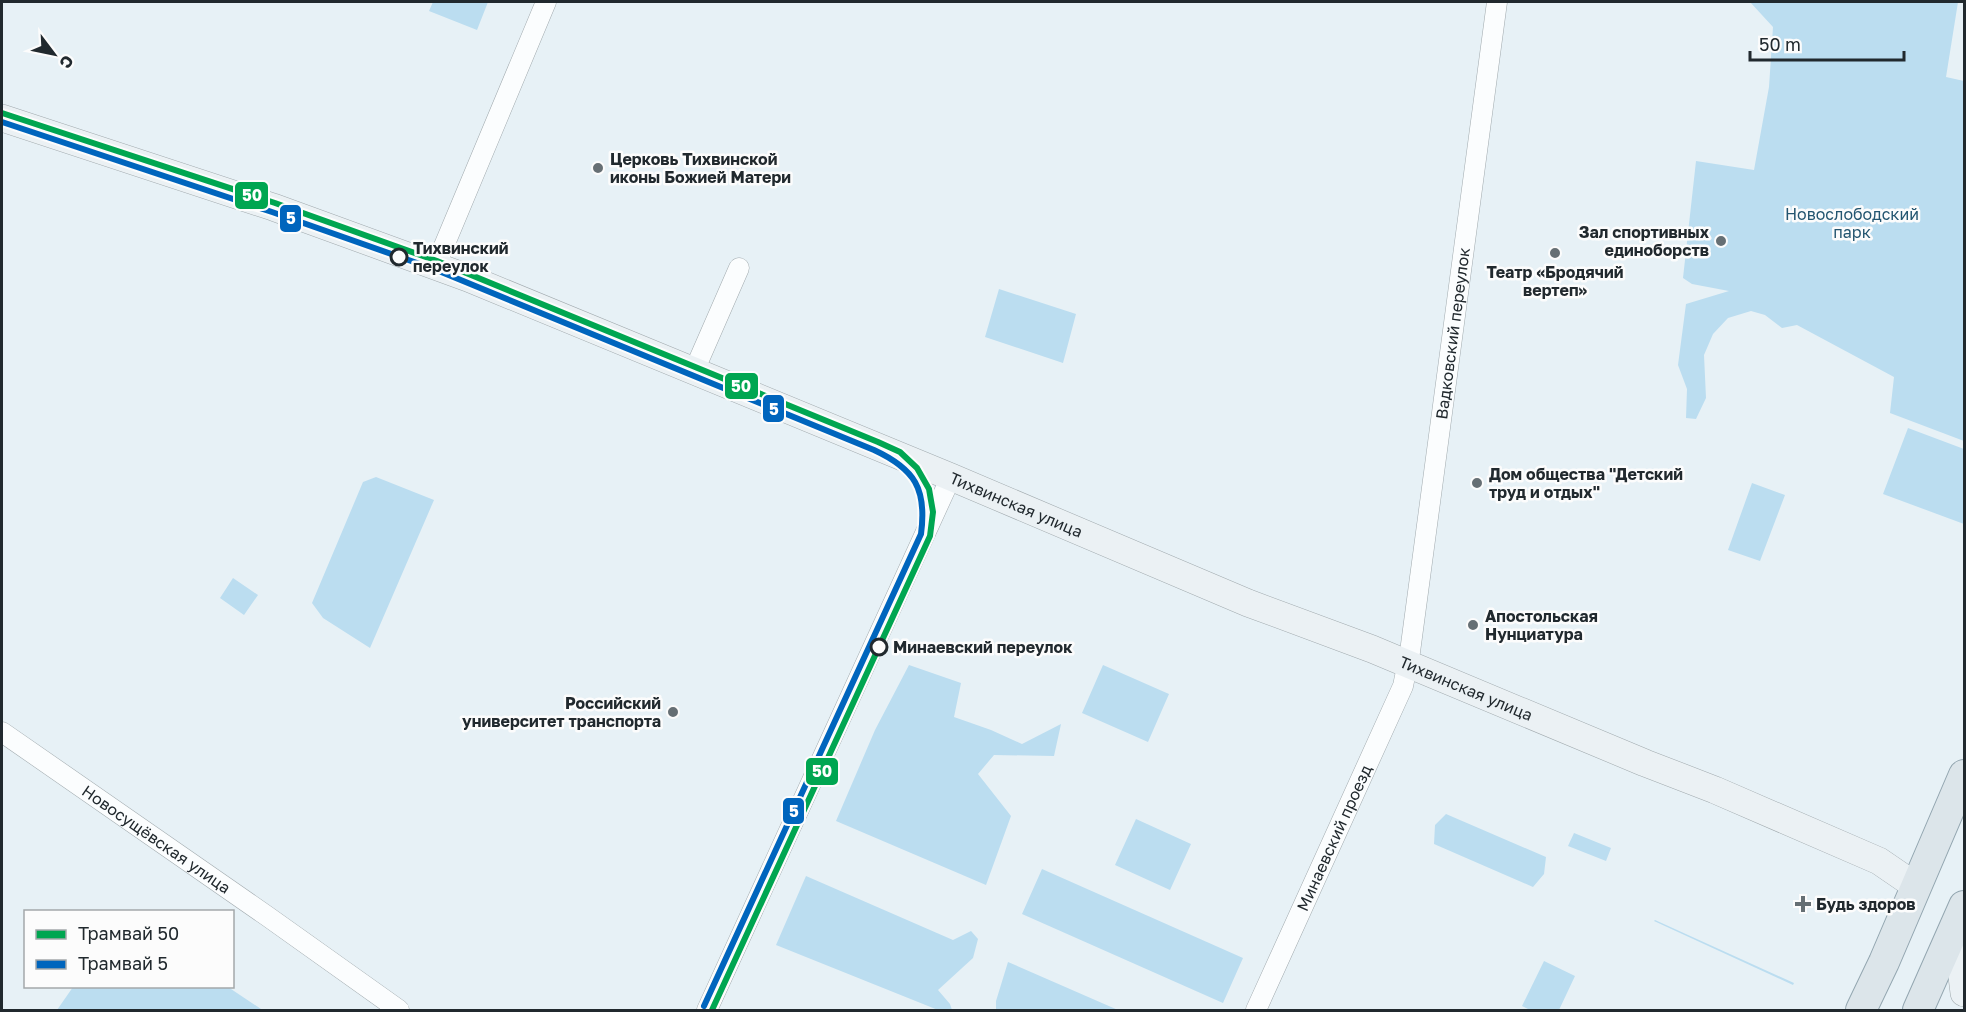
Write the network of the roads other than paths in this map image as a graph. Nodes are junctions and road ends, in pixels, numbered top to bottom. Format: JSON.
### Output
{"nodes":[{"id":1,"x":546,"y":2,"type":"edge"},
{"id":2,"x":1497,"y":2,"type":"edge"},
{"id":3,"x":2,"y":118,"type":"edge"},
{"id":4,"x":436,"y":265,"type":"junction"},
{"id":5,"x":739,"y":268,"type":"dead end"},
{"id":6,"x":694,"y":370,"type":"junction"},
{"id":7,"x":951,"y":477,"type":"junction"},
{"id":8,"x":1408,"y":664,"type":"junction"},
{"id":9,"x":2,"y":732,"type":"edge"},
{"id":10,"x":1965,"y":774,"type":"edge"},
{"id":11,"x":1917,"y":887,"type":"junction"},
{"id":12,"x":1965,"y":906,"type":"edge"},
{"id":13,"x":1965,"y":937,"type":"edge"},
{"id":14,"x":1965,"y":993,"type":"edge"},
{"id":15,"x":399,"y":1011,"type":"edge"},
{"id":16,"x":708,"y":1011,"type":"edge"},
{"id":17,"x":1256,"y":1011,"type":"edge"},
{"id":18,"x":1861,"y":1011,"type":"edge"},
{"id":19,"x":1918,"y":1011,"type":"edge"}],
"edges":[{"from":1,"to":4,"type":"street"},
{"from":2,"to":8,"type":"street","name":"Вадковский переулок"},
{"from":3,"to":4,"type":"street","name":"Тихвинская улица"},
{"from":4,"to":6,"type":"street","name":"Тихвинская улица"},
{"from":5,"to":6,"type":"street"},
{"from":6,"to":7,"type":"street","name":"Тихвинская улица"},
{"from":7,"to":8,"type":"street","name":"Тихвинская улица"},
{"from":7,"to":16,"type":"street"},
{"from":8,"to":11,"type":"street","name":"Тихвинская улица"},
{"from":8,"to":17,"type":"street","name":"Минаевский проезд"},
{"from":9,"to":15,"type":"street","name":"Новосущёвская улица"},
{"from":10,"to":11,"type":"main road"},
{"from":11,"to":18,"type":"main road"},
{"from":12,"to":19,"type":"main road"},
{"from":13,"to":14,"type":"street"}]}
